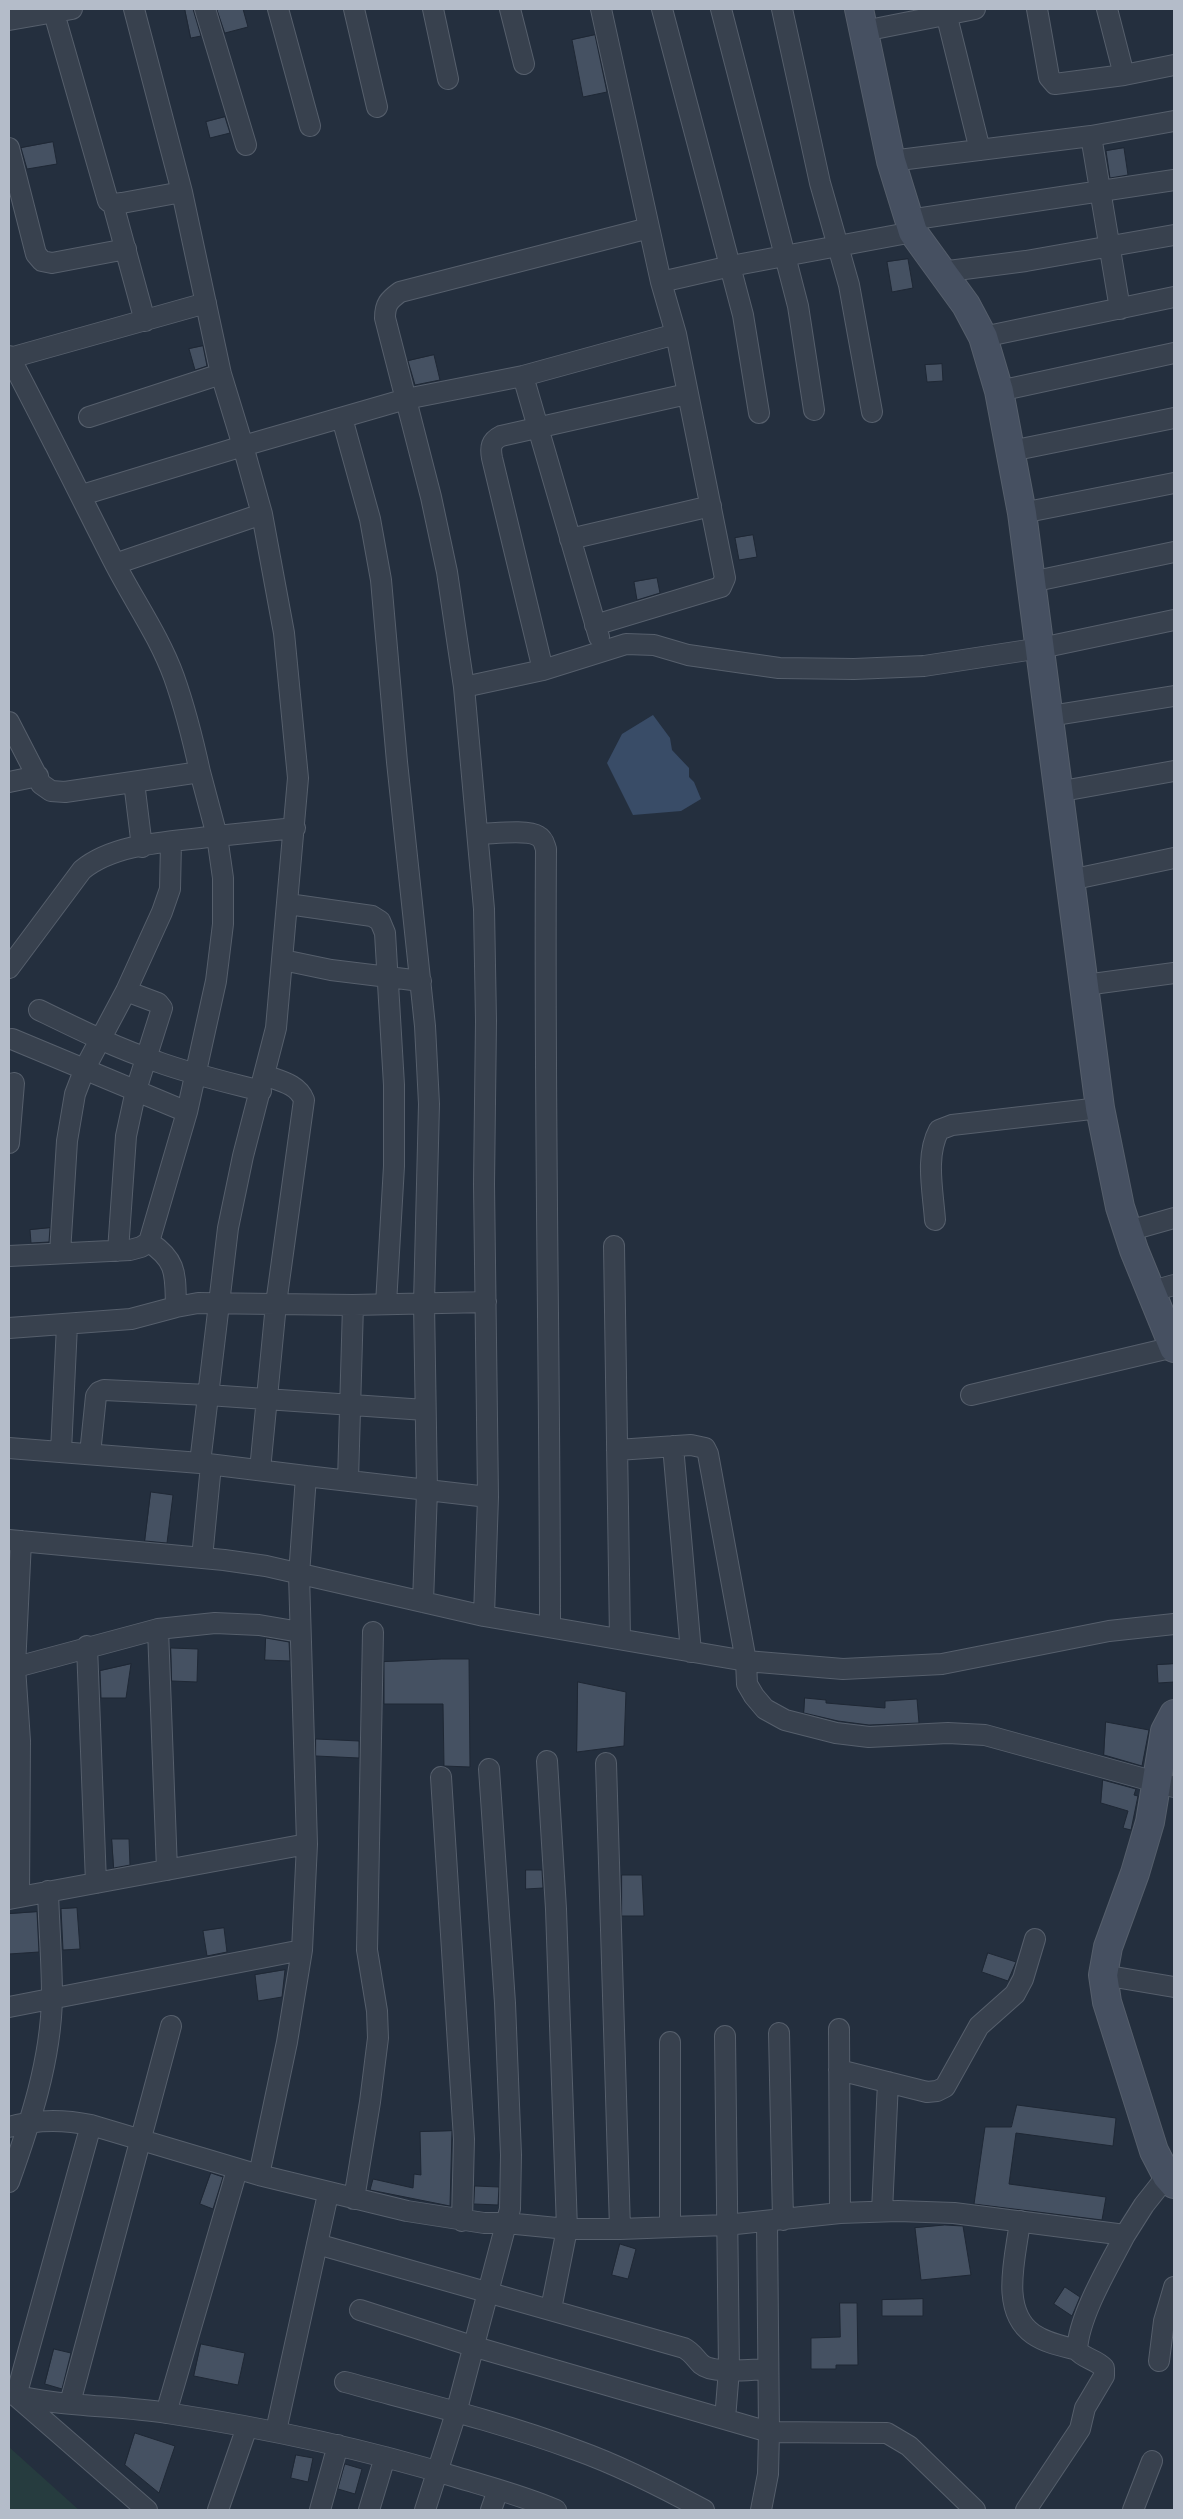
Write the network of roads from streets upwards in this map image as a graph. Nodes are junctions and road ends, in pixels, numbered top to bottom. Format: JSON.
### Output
{"nodes":[{"id":1,"x":134,"y":9,"type":"edge"},
{"id":2,"x":205,"y":9,"type":"edge"},
{"id":3,"x":278,"y":9,"type":"edge"},
{"id":4,"x":354,"y":9,"type":"edge"},
{"id":5,"x":433,"y":9,"type":"edge"},
{"id":6,"x":510,"y":9,"type":"edge"},
{"id":7,"x":600,"y":9,"type":"edge"},
{"id":8,"x":662,"y":9,"type":"edge"},
{"id":9,"x":721,"y":9,"type":"edge"},
{"id":10,"x":782,"y":9,"type":"edge"},
{"id":11,"x":975,"y":9,"type":"edge"},
{"id":12,"x":1037,"y":9,"type":"edge"},
{"id":13,"x":1107,"y":9,"type":"edge"},
{"id":14,"x":63,"y":11,"type":"edge"},
{"id":15,"x":945,"y":12,"type":"edge"},
{"id":16,"x":9,"y":20,"type":"edge"},
{"id":17,"x":862,"y":20,"type":"edge"},
{"id":18,"x":524,"y":64,"type":"dead end"},
{"id":19,"x":1174,"y":65,"type":"edge"},
{"id":20,"x":1124,"y":75,"type":"junction"},
{"id":21,"x":448,"y":79,"type":"dead end"},
{"id":22,"x":377,"y":107,"type":"dead end"},
{"id":23,"x":1174,"y":121,"type":"edge"},
{"id":24,"x":310,"y":126,"type":"dead end"},
{"id":25,"x":1091,"y":136,"type":"junction"},
{"id":26,"x":246,"y":144,"type":"dead end"},
{"id":27,"x":9,"y":148,"type":"edge"},
{"id":28,"x":980,"y":150,"type":"junction"},
{"id":29,"x":891,"y":161,"type":"junction"},
{"id":30,"x":1174,"y":180,"type":"edge"},
{"id":31,"x":182,"y":192,"type":"junction"},
{"id":32,"x":1100,"y":193,"type":"junction"},
{"id":33,"x":113,"y":204,"type":"junction"},
{"id":34,"x":911,"y":226,"type":"junction"},
{"id":35,"x":649,"y":228,"type":"junction"},
{"id":36,"x":1174,"y":235,"type":"edge"},
{"id":37,"x":838,"y":246,"type":"junction"},
{"id":38,"x":1108,"y":247,"type":"junction"},
{"id":39,"x":126,"y":249,"type":"junction"},
{"id":40,"x":786,"y":256,"type":"junction"},
{"id":41,"x":731,"y":266,"type":"junction"},
{"id":42,"x":941,"y":272,"type":"junction"},
{"id":43,"x":661,"y":282,"type":"junction"},
{"id":44,"x":1174,"y":297,"type":"edge"},
{"id":45,"x":206,"y":303,"type":"junction"},
{"id":46,"x":1120,"y":309,"type":"junction"},
{"id":47,"x":145,"y":320,"type":"junction"},
{"id":48,"x":676,"y":334,"type":"junction"},
{"id":49,"x":984,"y":337,"type":"junction"},
{"id":50,"x":1174,"y":353,"type":"edge"},
{"id":51,"x":9,"y":357,"type":"edge"},
{"id":52,"x":221,"y":374,"type":"junction"},
{"id":53,"x":523,"y":376,"type":"junction"},
{"id":54,"x":16,"y":386,"type":"edge"},
{"id":55,"x":999,"y":391,"type":"junction"},
{"id":56,"x":687,"y":394,"type":"junction"},
{"id":57,"x":406,"y":399,"type":"junction"},
{"id":58,"x":814,"y":410,"type":"dead end"},
{"id":59,"x":872,"y":412,"type":"dead end"},
{"id":60,"x":760,"y":413,"type":"dead end"},
{"id":61,"x":89,"y":417,"type":"dead end"},
{"id":62,"x":342,"y":418,"type":"junction"},
{"id":63,"x":1174,"y":418,"type":"edge"},
{"id":64,"x":538,"y":428,"type":"junction"},
{"id":65,"x":244,"y":446,"type":"junction"},
{"id":66,"x":1011,"y":451,"type":"junction"},
{"id":67,"x":1174,"y":482,"type":"edge"},
{"id":68,"x":82,"y":496,"type":"junction"},
{"id":69,"x":711,"y":506,"type":"junction"},
{"id":70,"x":1022,"y":513,"type":"junction"},
{"id":71,"x":262,"y":514,"type":"junction"},
{"id":72,"x":570,"y":539,"type":"junction"},
{"id":73,"x":1174,"y":552,"type":"edge"},
{"id":74,"x":115,"y":564,"type":"junction"},
{"id":75,"x":1031,"y":582,"type":"junction"},
{"id":76,"x":1174,"y":620,"type":"edge"},
{"id":77,"x":595,"y":625,"type":"junction"},
{"id":78,"x":1041,"y":648,"type":"junction"},
{"id":79,"x":602,"y":651,"type":"junction"},
{"id":80,"x":543,"y":670,"type":"junction"},
{"id":81,"x":464,"y":687,"type":"junction"},
{"id":82,"x":1174,"y":696,"type":"edge"},
{"id":83,"x":1050,"y":716,"type":"junction"},
{"id":84,"x":9,"y":722,"type":"edge"},
{"id":85,"x":1174,"y":771,"type":"edge"},
{"id":86,"x":200,"y":772,"type":"junction"},
{"id":87,"x":38,"y":776,"type":"junction"},
{"id":88,"x":9,"y":782,"type":"edge"},
{"id":89,"x":134,"y":782,"type":"junction"},
{"id":90,"x":1057,"y":792,"type":"junction"},
{"id":91,"x":295,"y":828,"type":"junction"},
{"id":92,"x":478,"y":834,"type":"junction"},
{"id":93,"x":217,"y":836,"type":"junction"},
{"id":94,"x":172,"y":842,"type":"junction"},
{"id":95,"x":142,"y":847,"type":"junction"},
{"id":96,"x":1174,"y":858,"type":"edge"},
{"id":97,"x":1070,"y":880,"type":"junction"},
{"id":98,"x":288,"y":904,"type":"junction"},
{"id":99,"x":283,"y":960,"type":"junction"},
{"id":100,"x":9,"y":968,"type":"edge"},
{"id":101,"x":1174,"y":973,"type":"edge"},
{"id":102,"x":388,"y":976,"type":"junction"},
{"id":103,"x":421,"y":981,"type":"junction"},
{"id":104,"x":1084,"y":985,"type":"junction"},
{"id":105,"x":126,"y":991,"type":"junction"},
{"id":106,"x":39,"y":1010,"type":"dead end"},
{"id":107,"x":12,"y":1039,"type":"dead end"},
{"id":108,"x":100,"y":1040,"type":"junction"},
{"id":109,"x":146,"y":1058,"type":"junction"},
{"id":110,"x":85,"y":1068,"type":"junction"},
{"id":111,"x":196,"y":1074,"type":"junction"},
{"id":112,"x":14,"y":1083,"type":"dead end"},
{"id":113,"x":263,"y":1083,"type":"junction"},
{"id":114,"x":136,"y":1090,"type":"junction"},
{"id":115,"x":1100,"y":1108,"type":"junction"},
{"id":116,"x":187,"y":1112,"type":"junction"},
{"id":117,"x":9,"y":1143,"type":"edge"},
{"id":118,"x":1174,"y":1218,"type":"edge"},
{"id":119,"x":935,"y":1220,"type":"dead end"},
{"id":120,"x":1128,"y":1231,"type":"junction"},
{"id":121,"x":149,"y":1242,"type":"junction"},
{"id":122,"x":614,"y":1246,"type":"dead end"},
{"id":123,"x":118,"y":1251,"type":"junction"},
{"id":124,"x":60,"y":1253,"type":"junction"},
{"id":125,"x":9,"y":1256,"type":"edge"},
{"id":126,"x":1163,"y":1288,"type":"edge"},
{"id":127,"x":486,"y":1302,"type":"junction"},
{"id":128,"x":218,"y":1303,"type":"junction"},
{"id":129,"x":424,"y":1303,"type":"junction"},
{"id":130,"x":276,"y":1304,"type":"junction"},
{"id":131,"x":386,"y":1304,"type":"junction"},
{"id":132,"x":353,"y":1305,"type":"junction"},
{"id":133,"x":176,"y":1307,"type":"junction"},
{"id":134,"x":67,"y":1325,"type":"junction"},
{"id":135,"x":9,"y":1328,"type":"edge"},
{"id":136,"x":1174,"y":1347,"type":"edge"},
{"id":137,"x":208,"y":1395,"type":"junction"},
{"id":138,"x":971,"y":1395,"type":"dead end"},
{"id":139,"x":267,"y":1399,"type":"junction"},
{"id":140,"x":350,"y":1404,"type":"junction"},
{"id":141,"x":426,"y":1410,"type":"junction"},
{"id":142,"x":673,"y":1446,"type":"junction"},
{"id":143,"x":9,"y":1448,"type":"edge"},
{"id":144,"x":617,"y":1450,"type":"junction"},
{"id":145,"x":61,"y":1451,"type":"junction"},
{"id":146,"x":90,"y":1454,"type":"junction"},
{"id":147,"x":205,"y":1464,"type":"junction"},
{"id":148,"x":260,"y":1470,"type":"junction"},
{"id":149,"x":306,"y":1476,"type":"junction"},
{"id":150,"x":348,"y":1481,"type":"junction"},
{"id":151,"x":427,"y":1490,"type":"junction"},
{"id":152,"x":488,"y":1497,"type":"junction"},
{"id":153,"x":15,"y":1541,"type":"edge"},
{"id":154,"x":202,"y":1558,"type":"junction"},
{"id":155,"x":299,"y":1575,"type":"junction"},
{"id":156,"x":423,"y":1602,"type":"junction"},
{"id":157,"x":484,"y":1616,"type":"junction"},
{"id":158,"x":1174,"y":1624,"type":"edge"},
{"id":159,"x":300,"y":1626,"type":"junction"},
{"id":160,"x":550,"y":1628,"type":"junction"},
{"id":161,"x":158,"y":1629,"type":"junction"},
{"id":162,"x":373,"y":1632,"type":"dead end"},
{"id":163,"x":620,"y":1639,"type":"junction"},
{"id":164,"x":87,"y":1646,"type":"junction"},
{"id":165,"x":691,"y":1652,"type":"junction"},
{"id":166,"x":12,"y":1668,"type":"edge"},
{"id":167,"x":746,"y":1672,"type":"junction"},
{"id":168,"x":1174,"y":1714,"type":"edge"},
{"id":169,"x":14,"y":1743,"type":"edge"},
{"id":170,"x":547,"y":1761,"type":"dead end"},
{"id":171,"x":606,"y":1763,"type":"dead end"},
{"id":172,"x":489,"y":1769,"type":"dead end"},
{"id":173,"x":441,"y":1778,"type":"dead end"},
{"id":174,"x":1166,"y":1784,"type":"edge"},
{"id":175,"x":14,"y":1813,"type":"edge"},
{"id":176,"x":307,"y":1844,"type":"junction"},
{"id":177,"x":167,"y":1870,"type":"junction"},
{"id":178,"x":96,"y":1883,"type":"junction"},
{"id":179,"x":48,"y":1891,"type":"junction"},
{"id":180,"x":14,"y":1897,"type":"edge"},
{"id":181,"x":1035,"y":1940,"type":"dead end"},
{"id":182,"x":302,"y":1950,"type":"junction"},
{"id":183,"x":1103,"y":1975,"type":"junction"},
{"id":184,"x":1174,"y":1987,"type":"edge"},
{"id":185,"x":52,"y":1998,"type":"junction"},
{"id":186,"x":9,"y":2007,"type":"edge"},
{"id":187,"x":171,"y":2026,"type":"dead end"},
{"id":188,"x":839,"y":2029,"type":"dead end"},
{"id":189,"x":779,"y":2033,"type":"dead end"},
{"id":190,"x":725,"y":2036,"type":"dead end"},
{"id":191,"x":670,"y":2042,"type":"dead end"},
{"id":192,"x":840,"y":2070,"type":"junction"},
{"id":193,"x":888,"y":2082,"type":"junction"},
{"id":194,"x":31,"y":2121,"type":"junction"},
{"id":195,"x":90,"y":2125,"type":"junction"},
{"id":196,"x":9,"y":2127,"type":"edge"},
{"id":197,"x":142,"y":2140,"type":"junction"},
{"id":198,"x":237,"y":2170,"type":"junction"},
{"id":199,"x":259,"y":2175,"type":"junction"},
{"id":200,"x":1171,"y":2180,"type":"edge"},
{"id":201,"x":9,"y":2182,"type":"edge"},
{"id":202,"x":328,"y":2194,"type":"junction"},
{"id":203,"x":354,"y":2199,"type":"junction"},
{"id":204,"x":882,"y":2211,"type":"junction"},
{"id":205,"x":840,"y":2213,"type":"junction"},
{"id":206,"x":462,"y":2221,"type":"junction"},
{"id":207,"x":775,"y":2221,"type":"junction"},
{"id":208,"x":1020,"y":2221,"type":"junction"},
{"id":209,"x":506,"y":2223,"type":"junction"},
{"id":210,"x":726,"y":2225,"type":"junction"},
{"id":211,"x":670,"y":2227,"type":"junction"},
{"id":212,"x":567,"y":2229,"type":"junction"},
{"id":213,"x":620,"y":2229,"type":"junction"},
{"id":214,"x":1125,"y":2235,"type":"junction"},
{"id":215,"x":317,"y":2244,"type":"junction"},
{"id":216,"x":1174,"y":2287,"type":"edge"},
{"id":217,"x":488,"y":2292,"type":"junction"},
{"id":218,"x":551,"y":2309,"type":"junction"},
{"id":219,"x":360,"y":2310,"type":"dead end"},
{"id":220,"x":472,"y":2346,"type":"junction"},
{"id":221,"x":1077,"y":2350,"type":"junction"},
{"id":222,"x":1159,"y":2361,"type":"dead end"},
{"id":223,"x":768,"y":2369,"type":"junction"},
{"id":224,"x":729,"y":2370,"type":"junction"},
{"id":225,"x":346,"y":2382,"type":"dead end"},
{"id":226,"x":13,"y":2395,"type":"edge"},
{"id":227,"x":70,"y":2403,"type":"junction"},
{"id":228,"x":166,"y":2413,"type":"junction"},
{"id":229,"x":456,"y":2413,"type":"junction"},
{"id":230,"x":725,"y":2419,"type":"junction"},
{"id":231,"x":247,"y":2428,"type":"junction"},
{"id":232,"x":276,"y":2431,"type":"junction"},
{"id":233,"x":769,"y":2432,"type":"junction"},
{"id":234,"x":338,"y":2445,"type":"junction"},
{"id":235,"x":385,"y":2457,"type":"junction"},
{"id":236,"x":1152,"y":2461,"type":"dead end"},
{"id":237,"x":436,"y":2471,"type":"junction"},
{"id":238,"x":498,"y":2490,"type":"junction"},
{"id":239,"x":147,"y":2510,"type":"edge"},
{"id":240,"x":218,"y":2510,"type":"edge"},
{"id":241,"x":320,"y":2510,"type":"edge"},
{"id":242,"x":369,"y":2510,"type":"edge"},
{"id":243,"x":425,"y":2510,"type":"edge"},
{"id":244,"x":491,"y":2510,"type":"edge"},
{"id":245,"x":556,"y":2510,"type":"edge"},
{"id":246,"x":704,"y":2510,"type":"edge"},
{"id":247,"x":761,"y":2510,"type":"edge"},
{"id":248,"x":975,"y":2510,"type":"edge"},
{"id":249,"x":1026,"y":2510,"type":"edge"},
{"id":250,"x":1133,"y":2510,"type":"edge"}],
"edges":[{"from":1,"to":31,"type":"street"},
{"from":2,"to":26,"type":"street"},
{"from":3,"to":24,"type":"street"},
{"from":4,"to":22,"type":"street"},
{"from":5,"to":21,"type":"street"},
{"from":6,"to":18,"type":"street"},
{"from":7,"to":35,"type":"street"},
{"from":8,"to":41,"type":"street"},
{"from":9,"to":40,"type":"street"},
{"from":10,"to":37,"type":"street"},
{"from":11,"to":15,"type":"street"},
{"from":12,"to":20,"type":"street"},
{"from":13,"to":20,"type":"street"},
{"from":14,"to":16,"type":"street"},
{"from":14,"to":33,"type":"street"},
{"from":15,"to":17,"type":"street"},
{"from":15,"to":28,"type":"street"},
{"from":17,"to":29,"type":"street"},
{"from":19,"to":20,"type":"street"},
{"from":23,"to":25,"type":"street"},
{"from":25,"to":28,"type":"street"},
{"from":25,"to":32,"type":"street"},
{"from":27,"to":39,"type":"street"},
{"from":28,"to":29,"type":"street"},
{"from":29,"to":34,"type":"street"},
{"from":30,"to":32,"type":"street"},
{"from":31,"to":33,"type":"street"},
{"from":31,"to":45,"type":"street"},
{"from":32,"to":34,"type":"street"},
{"from":32,"to":38,"type":"street"},
{"from":33,"to":39,"type":"street"},
{"from":34,"to":37,"type":"street"},
{"from":34,"to":42,"type":"street"},
{"from":35,"to":43,"type":"street"},
{"from":35,"to":57,"type":"street"},
{"from":36,"to":38,"type":"street"},
{"from":37,"to":40,"type":"street"},
{"from":37,"to":59,"type":"street"},
{"from":38,"to":42,"type":"street"},
{"from":38,"to":46,"type":"street"},
{"from":39,"to":47,"type":"street"},
{"from":40,"to":41,"type":"street"},
{"from":40,"to":58,"type":"street"},
{"from":41,"to":43,"type":"street"},
{"from":41,"to":60,"type":"street"},
{"from":42,"to":49,"type":"street"},
{"from":43,"to":48,"type":"street"},
{"from":44,"to":46,"type":"street"},
{"from":45,"to":47,"type":"street"},
{"from":45,"to":52,"type":"street"},
{"from":46,"to":49,"type":"street"},
{"from":47,"to":51,"type":"street"},
{"from":48,"to":53,"type":"street"},
{"from":48,"to":56,"type":"street"},
{"from":49,"to":55,"type":"street"},
{"from":50,"to":55,"type":"street"},
{"from":51,"to":54,"type":"street"},
{"from":52,"to":61,"type":"street"},
{"from":52,"to":65,"type":"street"},
{"from":53,"to":57,"type":"street"},
{"from":53,"to":64,"type":"street"},
{"from":54,"to":68,"type":"street"},
{"from":55,"to":66,"type":"street"},
{"from":56,"to":64,"type":"street"},
{"from":56,"to":69,"type":"street"},
{"from":57,"to":62,"type":"street"},
{"from":57,"to":81,"type":"street"},
{"from":62,"to":65,"type":"street"},
{"from":62,"to":103,"type":"street"},
{"from":63,"to":66,"type":"street"},
{"from":64,"to":72,"type":"street"},
{"from":64,"to":80,"type":"street"},
{"from":65,"to":68,"type":"street"},
{"from":65,"to":71,"type":"street"},
{"from":66,"to":70,"type":"street"},
{"from":67,"to":70,"type":"street"},
{"from":68,"to":74,"type":"street"},
{"from":69,"to":72,"type":"street"},
{"from":69,"to":77,"type":"street"},
{"from":70,"to":75,"type":"street"},
{"from":71,"to":74,"type":"street"},
{"from":71,"to":91,"type":"street"},
{"from":72,"to":77,"type":"street"},
{"from":73,"to":75,"type":"street"},
{"from":74,"to":86,"type":"street"},
{"from":75,"to":78,"type":"street"},
{"from":76,"to":78,"type":"street"},
{"from":77,"to":79,"type":"street"},
{"from":78,"to":79,"type":"street"},
{"from":78,"to":83,"type":"street"},
{"from":79,"to":80,"type":"street"},
{"from":80,"to":81,"type":"street"},
{"from":81,"to":92,"type":"street"},
{"from":82,"to":83,"type":"street"},
{"from":83,"to":90,"type":"street"},
{"from":84,"to":87,"type":"street"},
{"from":85,"to":90,"type":"street"},
{"from":86,"to":89,"type":"street"},
{"from":86,"to":93,"type":"street"},
{"from":87,"to":88,"type":"street"},
{"from":87,"to":89,"type":"street"},
{"from":89,"to":95,"type":"street"},
{"from":90,"to":97,"type":"street"},
{"from":91,"to":93,"type":"street"},
{"from":91,"to":98,"type":"street"},
{"from":92,"to":127,"type":"street"},
{"from":92,"to":160,"type":"street"},
{"from":93,"to":94,"type":"street"},
{"from":93,"to":111,"type":"street"},
{"from":94,"to":95,"type":"street"},
{"from":94,"to":105,"type":"street"},
{"from":95,"to":100,"type":"street"},
{"from":96,"to":97,"type":"street"},
{"from":97,"to":104,"type":"street"},
{"from":98,"to":99,"type":"street"},
{"from":98,"to":102,"type":"street"},
{"from":99,"to":102,"type":"street"},
{"from":99,"to":113,"type":"street"},
{"from":101,"to":104,"type":"street"},
{"from":102,"to":103,"type":"street"},
{"from":102,"to":131,"type":"street"},
{"from":103,"to":129,"type":"street"},
{"from":104,"to":115,"type":"street"},
{"from":105,"to":108,"type":"street"},
{"from":105,"to":109,"type":"street"},
{"from":106,"to":108,"type":"street"},
{"from":107,"to":110,"type":"street"},
{"from":108,"to":109,"type":"street"},
{"from":108,"to":110,"type":"street"},
{"from":109,"to":111,"type":"street"},
{"from":109,"to":114,"type":"street"},
{"from":110,"to":114,"type":"street"},
{"from":110,"to":124,"type":"street"},
{"from":111,"to":113,"type":"street"},
{"from":111,"to":116,"type":"street"},
{"from":112,"to":117,"type":"street"},
{"from":113,"to":128,"type":"street"},
{"from":113,"to":130,"type":"street"},
{"from":114,"to":116,"type":"street"},
{"from":114,"to":123,"type":"street"},
{"from":115,"to":119,"type":"street"},
{"from":115,"to":120,"type":"street"},
{"from":116,"to":121,"type":"street"},
{"from":118,"to":120,"type":"street"},
{"from":120,"to":126,"type":"street"},
{"from":121,"to":123,"type":"street"},
{"from":121,"to":133,"type":"street"},
{"from":122,"to":144,"type":"street"},
{"from":123,"to":124,"type":"street"},
{"from":124,"to":125,"type":"street"},
{"from":126,"to":136,"type":"street"},
{"from":127,"to":129,"type":"street"},
{"from":127,"to":152,"type":"street"},
{"from":128,"to":130,"type":"street"},
{"from":128,"to":133,"type":"street"},
{"from":128,"to":137,"type":"street"},
{"from":129,"to":131,"type":"street"},
{"from":129,"to":141,"type":"street"},
{"from":130,"to":132,"type":"street"},
{"from":130,"to":139,"type":"street"},
{"from":131,"to":132,"type":"street"},
{"from":132,"to":140,"type":"street"},
{"from":133,"to":134,"type":"street"},
{"from":134,"to":135,"type":"street"},
{"from":134,"to":145,"type":"street"},
{"from":136,"to":138,"type":"street"},
{"from":137,"to":139,"type":"street"},
{"from":137,"to":146,"type":"street"},
{"from":137,"to":147,"type":"street"},
{"from":139,"to":140,"type":"street"},
{"from":139,"to":148,"type":"street"},
{"from":140,"to":141,"type":"street"},
{"from":140,"to":150,"type":"street"},
{"from":141,"to":151,"type":"street"},
{"from":142,"to":144,"type":"street"},
{"from":142,"to":165,"type":"street"},
{"from":142,"to":167,"type":"street"},
{"from":143,"to":145,"type":"street"},
{"from":144,"to":163,"type":"street"},
{"from":145,"to":146,"type":"street"},
{"from":146,"to":147,"type":"street"},
{"from":147,"to":148,"type":"street"},
{"from":147,"to":154,"type":"street"},
{"from":148,"to":149,"type":"street"},
{"from":149,"to":150,"type":"street"},
{"from":149,"to":155,"type":"street"},
{"from":150,"to":151,"type":"street"},
{"from":151,"to":152,"type":"street"},
{"from":151,"to":156,"type":"street"},
{"from":152,"to":157,"type":"street"},
{"from":153,"to":154,"type":"street"},
{"from":153,"to":166,"type":"street"},
{"from":154,"to":155,"type":"street"},
{"from":155,"to":156,"type":"street"},
{"from":155,"to":159,"type":"street"},
{"from":156,"to":157,"type":"street"},
{"from":157,"to":160,"type":"street"},
{"from":158,"to":167,"type":"street"},
{"from":159,"to":161,"type":"street"},
{"from":159,"to":176,"type":"street"},
{"from":160,"to":163,"type":"street"},
{"from":161,"to":164,"type":"street"},
{"from":161,"to":177,"type":"street"},
{"from":162,"to":203,"type":"street"},
{"from":163,"to":165,"type":"street"},
{"from":164,"to":166,"type":"street"},
{"from":164,"to":178,"type":"street"},
{"from":165,"to":167,"type":"street"},
{"from":166,"to":169,"type":"street"},
{"from":167,"to":174,"type":"street"},
{"from":168,"to":174,"type":"street"},
{"from":169,"to":175,"type":"street"},
{"from":170,"to":212,"type":"street"},
{"from":171,"to":213,"type":"street"},
{"from":172,"to":209,"type":"street"},
{"from":173,"to":206,"type":"street"},
{"from":174,"to":183,"type":"street"},
{"from":175,"to":180,"type":"street"},
{"from":176,"to":177,"type":"street"},
{"from":176,"to":182,"type":"street"},
{"from":177,"to":178,"type":"street"},
{"from":178,"to":179,"type":"street"},
{"from":179,"to":180,"type":"street"},
{"from":179,"to":185,"type":"street"},
{"from":181,"to":193,"type":"street"},
{"from":182,"to":185,"type":"street"},
{"from":182,"to":199,"type":"street"},
{"from":183,"to":184,"type":"street"},
{"from":183,"to":200,"type":"street"},
{"from":185,"to":186,"type":"street"},
{"from":185,"to":194,"type":"street"},
{"from":187,"to":197,"type":"street"},
{"from":188,"to":192,"type":"street"},
{"from":189,"to":207,"type":"street"},
{"from":190,"to":210,"type":"street"},
{"from":191,"to":211,"type":"street"},
{"from":192,"to":193,"type":"street"},
{"from":192,"to":205,"type":"street"},
{"from":193,"to":204,"type":"street"},
{"from":194,"to":195,"type":"street"},
{"from":194,"to":196,"type":"street"},
{"from":194,"to":201,"type":"street"},
{"from":195,"to":197,"type":"street"},
{"from":195,"to":226,"type":"street"},
{"from":197,"to":198,"type":"street"},
{"from":197,"to":227,"type":"street"},
{"from":198,"to":199,"type":"street"},
{"from":198,"to":228,"type":"street"},
{"from":199,"to":202,"type":"street"},
{"from":200,"to":214,"type":"street"},
{"from":202,"to":203,"type":"street"},
{"from":202,"to":215,"type":"street"},
{"from":203,"to":206,"type":"street"},
{"from":204,"to":205,"type":"street"},
{"from":204,"to":208,"type":"street"},
{"from":205,"to":207,"type":"street"},
{"from":206,"to":209,"type":"street"},
{"from":207,"to":210,"type":"street"},
{"from":207,"to":223,"type":"street"},
{"from":208,"to":214,"type":"street"},
{"from":208,"to":221,"type":"street"},
{"from":209,"to":212,"type":"street"},
{"from":209,"to":217,"type":"street"},
{"from":210,"to":211,"type":"street"},
{"from":210,"to":224,"type":"street"},
{"from":211,"to":213,"type":"street"},
{"from":212,"to":213,"type":"street"},
{"from":212,"to":218,"type":"street"},
{"from":214,"to":221,"type":"street"},
{"from":215,"to":217,"type":"street"},
{"from":215,"to":232,"type":"street"},
{"from":216,"to":222,"type":"street"},
{"from":217,"to":218,"type":"street"},
{"from":217,"to":220,"type":"street"},
{"from":218,"to":224,"type":"street"},
{"from":219,"to":220,"type":"street"},
{"from":220,"to":229,"type":"street"},
{"from":220,"to":230,"type":"street"},
{"from":221,"to":249,"type":"street"},
{"from":223,"to":224,"type":"street"},
{"from":223,"to":233,"type":"street"},
{"from":224,"to":230,"type":"street"},
{"from":225,"to":229,"type":"street"},
{"from":226,"to":227,"type":"street"},
{"from":226,"to":239,"type":"street"},
{"from":227,"to":228,"type":"street"},
{"from":228,"to":231,"type":"street"},
{"from":229,"to":237,"type":"street"},
{"from":229,"to":246,"type":"street"},
{"from":230,"to":233,"type":"street"},
{"from":231,"to":232,"type":"street"},
{"from":231,"to":240,"type":"street"},
{"from":232,"to":234,"type":"street"},
{"from":233,"to":247,"type":"street"},
{"from":233,"to":248,"type":"street"},
{"from":234,"to":235,"type":"street"},
{"from":234,"to":241,"type":"street"},
{"from":235,"to":237,"type":"street"},
{"from":235,"to":242,"type":"street"},
{"from":236,"to":250,"type":"street"},
{"from":237,"to":238,"type":"street"},
{"from":237,"to":243,"type":"street"},
{"from":238,"to":244,"type":"street"},
{"from":238,"to":245,"type":"street"}]}
